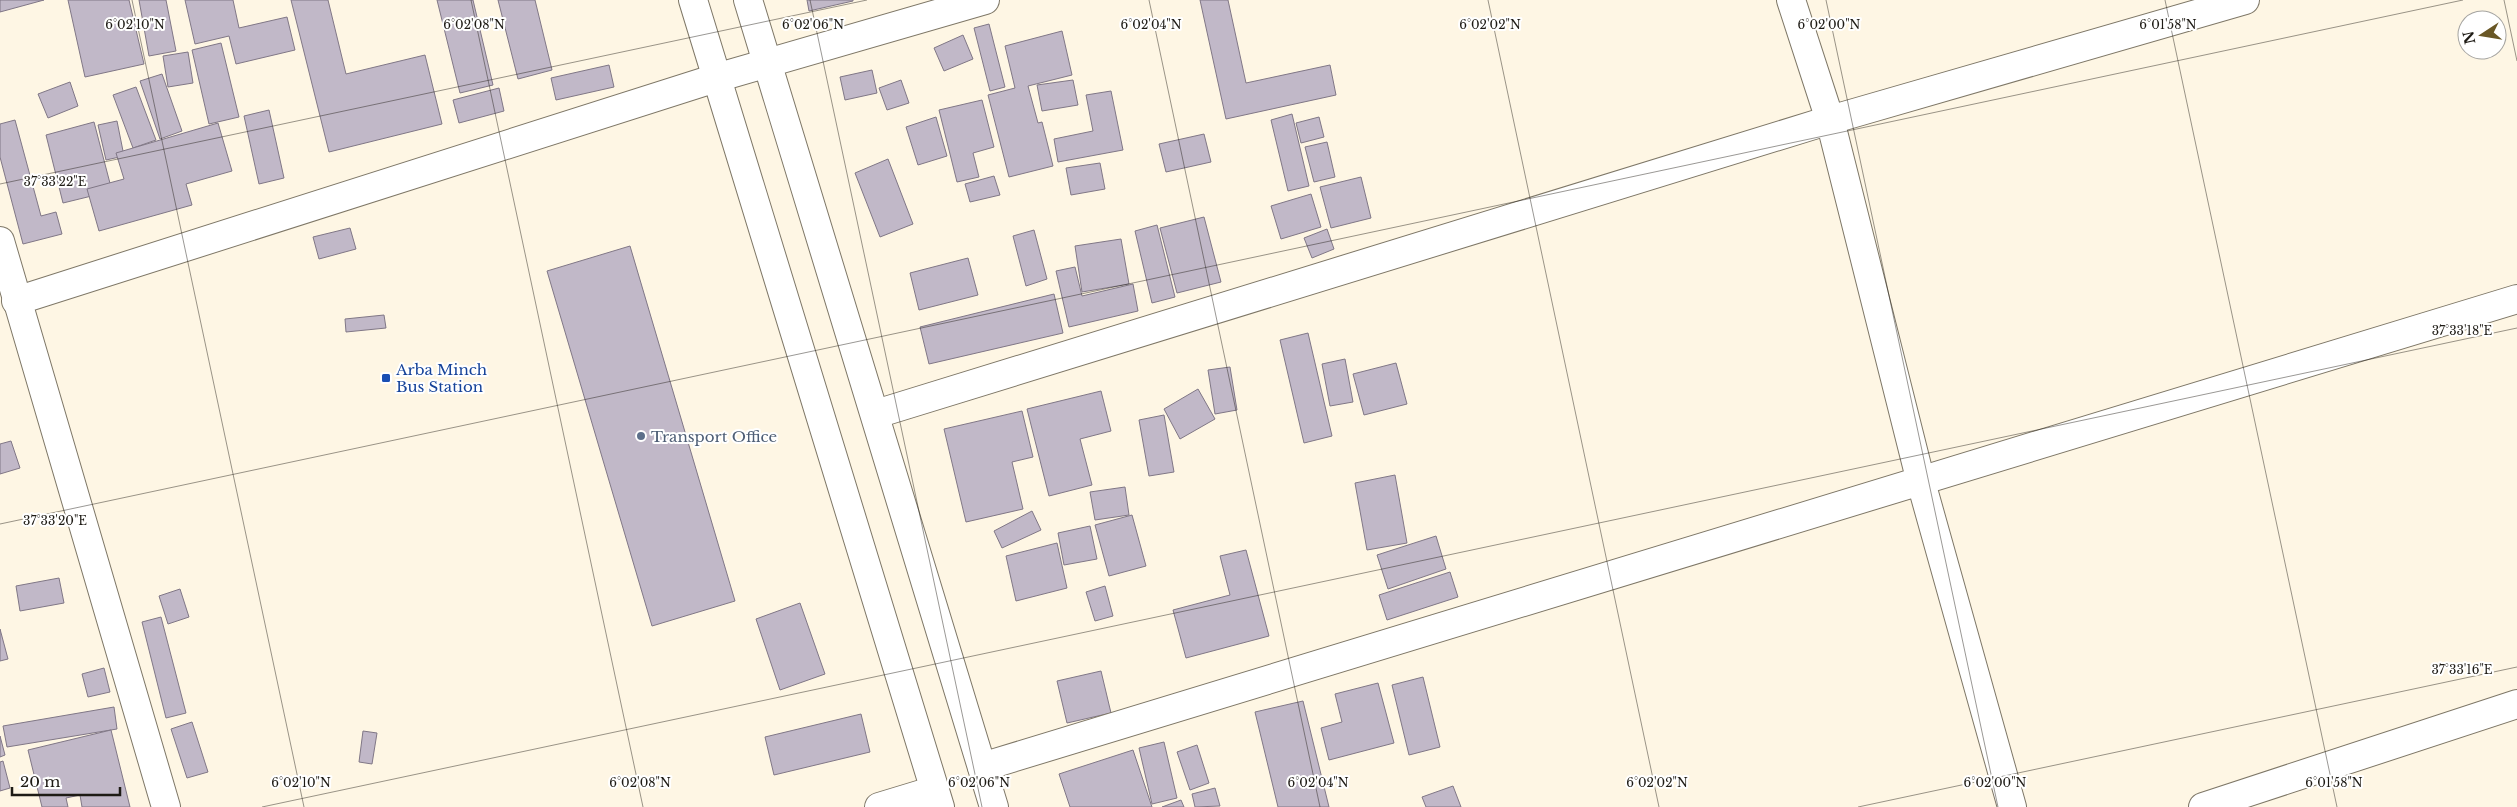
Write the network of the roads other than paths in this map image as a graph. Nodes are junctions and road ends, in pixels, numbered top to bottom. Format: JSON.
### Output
{"nodes":[{"id":1,"x":693,"y":0,"type":"edge"},
{"id":2,"x":748,"y":0,"type":"edge"},
{"id":3,"x":985,"y":0,"type":"edge"},
{"id":4,"x":1791,"y":0,"type":"edge"},
{"id":5,"x":2245,"y":0,"type":"edge"},
{"id":6,"x":766,"y":64,"type":"junction"},
{"id":7,"x":716,"y":78,"type":"junction"},
{"id":8,"x":1830,"y":120,"type":"junction"},
{"id":9,"x":0,"y":242,"type":"edge"},
{"id":10,"x":2517,"y":299,"type":"edge"},
{"id":11,"x":16,"y":301,"type":"junction"},
{"id":12,"x":876,"y":414,"type":"junction"},
{"id":13,"x":1921,"y":482,"type":"junction"},
{"id":14,"x":2517,"y":704,"type":"edge"},
{"id":15,"x":982,"y":767,"type":"junction"},
{"id":16,"x":937,"y":798,"type":"edge"},
{"id":17,"x":166,"y":807,"type":"edge"},
{"id":18,"x":879,"y":807,"type":"edge"},
{"id":19,"x":994,"y":807,"type":"edge"},
{"id":20,"x":2012,"y":807,"type":"edge"},
{"id":21,"x":2203,"y":807,"type":"edge"}],
"edges":[{"from":1,"to":7,"type":"street"},
{"from":2,"to":6,"type":"street"},
{"from":3,"to":6,"type":"street"},
{"from":4,"to":8,"type":"street"},
{"from":5,"to":8,"type":"street"},
{"from":6,"to":7,"type":"street"},
{"from":6,"to":12,"type":"street"},
{"from":7,"to":11,"type":"street"},
{"from":7,"to":16,"type":"street"},
{"from":8,"to":12,"type":"street"},
{"from":8,"to":13,"type":"street"},
{"from":9,"to":11,"type":"street"},
{"from":10,"to":13,"type":"street"},
{"from":11,"to":17,"type":"street"},
{"from":12,"to":15,"type":"street"},
{"from":13,"to":15,"type":"street"},
{"from":13,"to":20,"type":"street"},
{"from":14,"to":21,"type":"street"},
{"from":15,"to":19,"type":"street"},
{"from":16,"to":18,"type":"street"}]}
